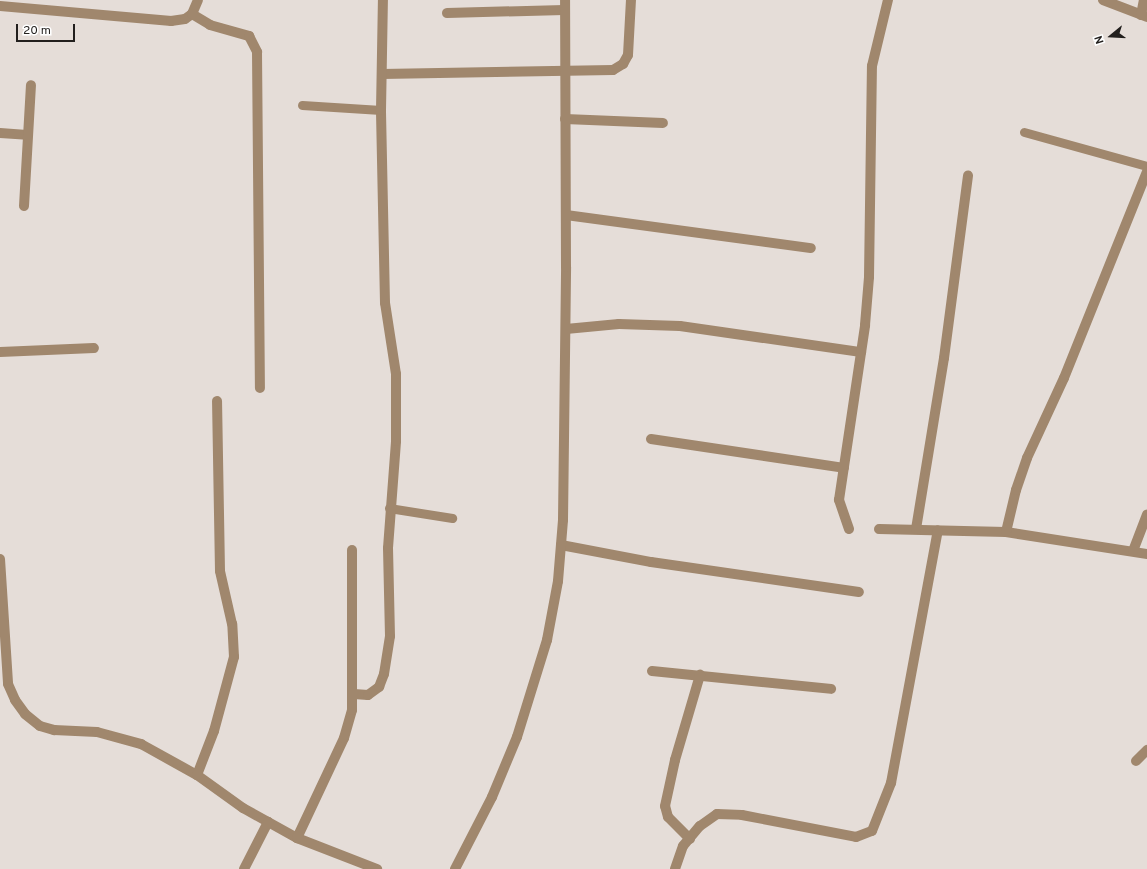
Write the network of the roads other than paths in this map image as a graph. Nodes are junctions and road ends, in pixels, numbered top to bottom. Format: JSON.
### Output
{"nodes":[{"id":1,"x":198,"y":0,"type":"edge"},
{"id":2,"x":383,"y":0,"type":"edge"},
{"id":3,"x":632,"y":0,"type":"edge"},
{"id":4,"x":888,"y":0,"type":"edge"},
{"id":5,"x":1103,"y":0,"type":"edge"},
{"id":6,"x":1144,"y":0,"type":"edge"},
{"id":7,"x":565,"y":5,"type":"edge"},
{"id":8,"x":0,"y":6,"type":"edge"},
{"id":9,"x":447,"y":13,"type":"dead end"},
{"id":10,"x":192,"y":14,"type":"junction"},
{"id":11,"x":1144,"y":16,"type":"edge"},
{"id":12,"x":565,"y":72,"type":"junction"},
{"id":13,"x":382,"y":74,"type":"junction"},
{"id":14,"x":31,"y":85,"type":"dead end"},
{"id":15,"x":302,"y":105,"type":"dead end"},
{"id":16,"x":381,"y":110,"type":"junction"},
{"id":17,"x":565,"y":119,"type":"junction"},
{"id":18,"x":663,"y":123,"type":"dead end"},
{"id":19,"x":1024,"y":132,"type":"dead end"},
{"id":20,"x":0,"y":133,"type":"edge"},
{"id":21,"x":27,"y":135,"type":"junction"},
{"id":22,"x":1147,"y":166,"type":"edge"},
{"id":23,"x":1147,"y":172,"type":"edge"},
{"id":24,"x":968,"y":176,"type":"dead end"},
{"id":25,"x":24,"y":206,"type":"dead end"},
{"id":26,"x":566,"y":215,"type":"junction"},
{"id":27,"x":811,"y":248,"type":"dead end"},
{"id":28,"x":566,"y":329,"type":"junction"},
{"id":29,"x":94,"y":348,"type":"dead end"},
{"id":30,"x":0,"y":352,"type":"edge"},
{"id":31,"x":861,"y":352,"type":"junction"},
{"id":32,"x":260,"y":388,"type":"dead end"},
{"id":33,"x":217,"y":401,"type":"dead end"},
{"id":34,"x":651,"y":439,"type":"dead end"},
{"id":35,"x":844,"y":468,"type":"junction"},
{"id":36,"x":389,"y":508,"type":"junction"},
{"id":37,"x":1147,"y":515,"type":"edge"},
{"id":38,"x":452,"y":518,"type":"dead end"},
{"id":39,"x":849,"y":529,"type":"dead end"},
{"id":40,"x":879,"y":529,"type":"dead end"},
{"id":41,"x":916,"y":529,"type":"junction"},
{"id":42,"x":938,"y":530,"type":"junction"},
{"id":43,"x":1006,"y":532,"type":"junction"},
{"id":44,"x":561,"y":545,"type":"junction"},
{"id":45,"x":352,"y":550,"type":"dead end"},
{"id":46,"x":1133,"y":551,"type":"junction"},
{"id":47,"x":1147,"y":554,"type":"edge"},
{"id":48,"x":0,"y":559,"type":"edge"},
{"id":49,"x":859,"y":592,"type":"dead end"},
{"id":50,"x":652,"y":671,"type":"dead end"},
{"id":51,"x":700,"y":675,"type":"junction"},
{"id":52,"x":831,"y":689,"type":"dead end"},
{"id":53,"x":354,"y":694,"type":"junction"},
{"id":54,"x":1147,"y":750,"type":"edge"},
{"id":55,"x":1136,"y":761,"type":"dead end"},
{"id":56,"x":197,"y":775,"type":"junction"},
{"id":57,"x":268,"y":822,"type":"junction"},
{"id":58,"x":296,"y":838,"type":"junction"},
{"id":59,"x":690,"y":838,"type":"junction"},
{"id":60,"x":244,"y":869,"type":"edge"},
{"id":61,"x":377,"y":869,"type":"edge"},
{"id":62,"x":455,"y":869,"type":"edge"},
{"id":63,"x":675,"y":869,"type":"edge"}],
"edges":[{"from":1,"to":10,"type":"street"},
{"from":2,"to":13,"type":"street"},
{"from":3,"to":12,"type":"street"},
{"from":4,"to":31,"type":"street"},
{"from":5,"to":11,"type":"street"},
{"from":6,"to":11,"type":"street"},
{"from":7,"to":9,"type":"street"},
{"from":7,"to":12,"type":"street"},
{"from":8,"to":10,"type":"street"},
{"from":10,"to":32,"type":"street"},
{"from":12,"to":13,"type":"street"},
{"from":12,"to":17,"type":"street"},
{"from":13,"to":16,"type":"street"},
{"from":14,"to":21,"type":"street"},
{"from":15,"to":16,"type":"lane"},
{"from":16,"to":36,"type":"street"},
{"from":17,"to":18,"type":"street"},
{"from":17,"to":26,"type":"street"},
{"from":19,"to":22,"type":"lane"},
{"from":20,"to":21,"type":"street"},
{"from":21,"to":25,"type":"street"},
{"from":23,"to":43,"type":"street"},
{"from":24,"to":41,"type":"street"},
{"from":26,"to":27,"type":"street"},
{"from":26,"to":28,"type":"street"},
{"from":28,"to":31,"type":"street"},
{"from":28,"to":44,"type":"street"},
{"from":29,"to":30,"type":"street"},
{"from":31,"to":35,"type":"street"},
{"from":33,"to":56,"type":"street"},
{"from":34,"to":35,"type":"street"},
{"from":35,"to":39,"type":"street"},
{"from":36,"to":38,"type":"lane"},
{"from":36,"to":53,"type":"street"},
{"from":37,"to":46,"type":"street"},
{"from":40,"to":41,"type":"street"},
{"from":41,"to":42,"type":"street"},
{"from":42,"to":43,"type":"street"},
{"from":42,"to":59,"type":"street"},
{"from":43,"to":46,"type":"street"},
{"from":44,"to":49,"type":"street"},
{"from":44,"to":62,"type":"street"},
{"from":45,"to":53,"type":"street"},
{"from":46,"to":47,"type":"street"},
{"from":48,"to":56,"type":"street"},
{"from":50,"to":51,"type":"street"},
{"from":51,"to":52,"type":"street"},
{"from":51,"to":59,"type":"street"},
{"from":53,"to":58,"type":"street"},
{"from":54,"to":55,"type":"street"},
{"from":56,"to":57,"type":"street"},
{"from":57,"to":58,"type":"street"},
{"from":57,"to":60,"type":"street"},
{"from":58,"to":61,"type":"street"},
{"from":59,"to":63,"type":"street"}]}
